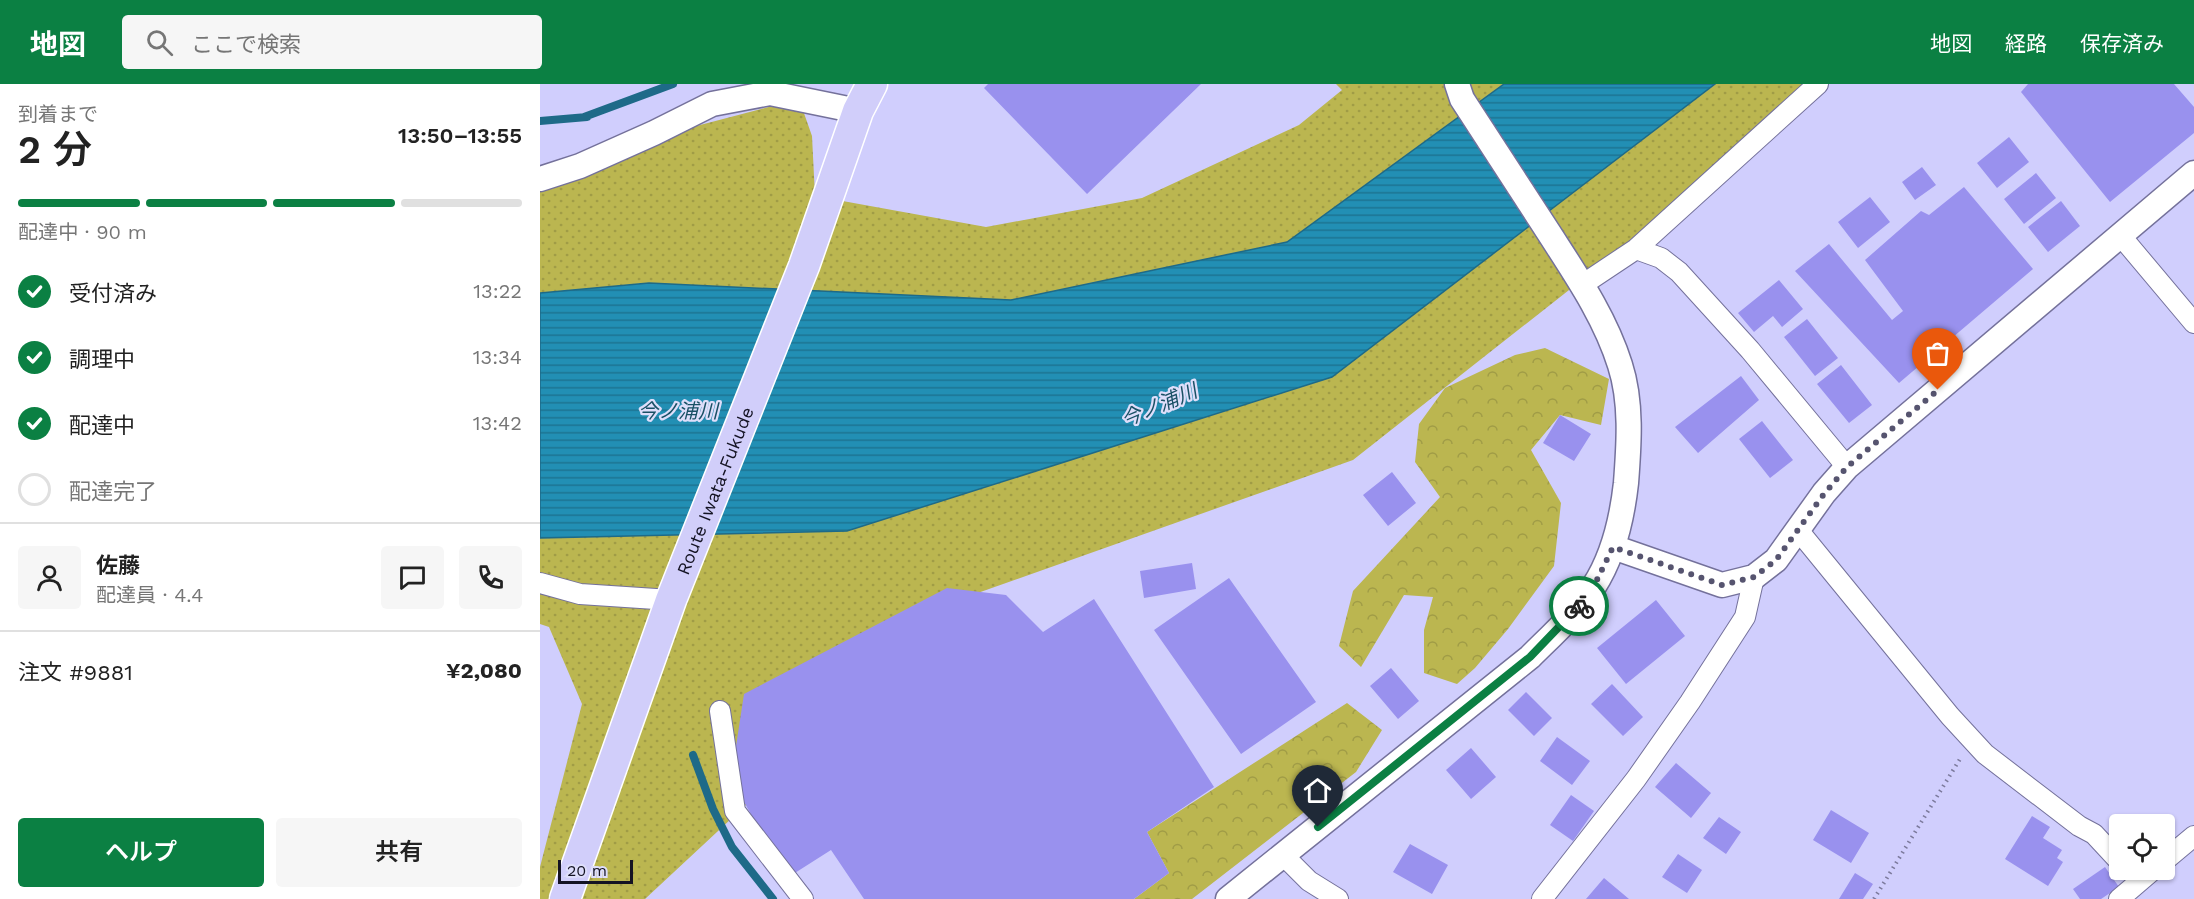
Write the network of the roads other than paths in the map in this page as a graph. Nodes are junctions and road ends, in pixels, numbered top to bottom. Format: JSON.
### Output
{"nodes":[{"id":1,"x":872,"y":84,"type":"edge"},
{"id":2,"x":1818,"y":84,"type":"edge"},
{"id":3,"x":1459,"y":92,"type":"edge"},
{"id":4,"x":858,"y":111,"type":"junction"},
{"id":5,"x":2194,"y":173,"type":"edge"},
{"id":6,"x":540,"y":179,"type":"edge"},
{"id":7,"x":2120,"y":236,"type":"junction"},
{"id":8,"x":1636,"y":249,"type":"junction"},
{"id":9,"x":1582,"y":285,"type":"junction"},
{"id":10,"x":2194,"y":323,"type":"edge"},
{"id":11,"x":1847,"y":467,"type":"junction"},
{"id":12,"x":1798,"y":530,"type":"junction"},
{"id":13,"x":1613,"y":547,"type":"junction"},
{"id":14,"x":1754,"y":577,"type":"junction"},
{"id":15,"x":540,"y":583,"type":"edge"},
{"id":16,"x":671,"y":600,"type":"junction"},
{"id":17,"x":720,"y":711,"type":"dead end"},
{"id":18,"x":2194,"y":836,"type":"edge"},
{"id":19,"x":2109,"y":850,"type":"edge"},
{"id":20,"x":2175,"y":852,"type":"edge"},
{"id":21,"x":1283,"y":855,"type":"junction"},
{"id":22,"x":2135,"y":880,"type":"edge"},
{"id":23,"x":565,"y":899,"type":"edge"},
{"id":24,"x":803,"y":899,"type":"edge"},
{"id":25,"x":1228,"y":899,"type":"edge"},
{"id":26,"x":1338,"y":899,"type":"edge"},
{"id":27,"x":1542,"y":899,"type":"edge"},
{"id":28,"x":2119,"y":899,"type":"edge"}],
"edges":[{"from":1,"to":4,"type":"main road","name":"Route Iwata-Fukude"},
{"from":2,"to":8,"type":"street"},
{"from":3,"to":9,"type":"street"},
{"from":4,"to":6,"type":"street"},
{"from":4,"to":16,"type":"main road","name":"Route Iwata-Fukude"},
{"from":5,"to":7,"type":"street"},
{"from":7,"to":10,"type":"street"},
{"from":7,"to":11,"type":"street"},
{"from":8,"to":9,"type":"street"},
{"from":8,"to":11,"type":"street"},
{"from":9,"to":13,"type":"street"},
{"from":11,"to":12,"type":"street"},
{"from":12,"to":14,"type":"street"},
{"from":12,"to":19,"type":"street"},
{"from":13,"to":14,"type":"street"},
{"from":13,"to":21,"type":"street"},
{"from":14,"to":27,"type":"street"},
{"from":15,"to":16,"type":"street"},
{"from":16,"to":23,"type":"main road","name":"Route Iwata-Fukude"},
{"from":17,"to":24,"type":"street"},
{"from":18,"to":20,"type":"street"},
{"from":21,"to":25,"type":"street"},
{"from":21,"to":26,"type":"street"},
{"from":22,"to":28,"type":"street"}]}
